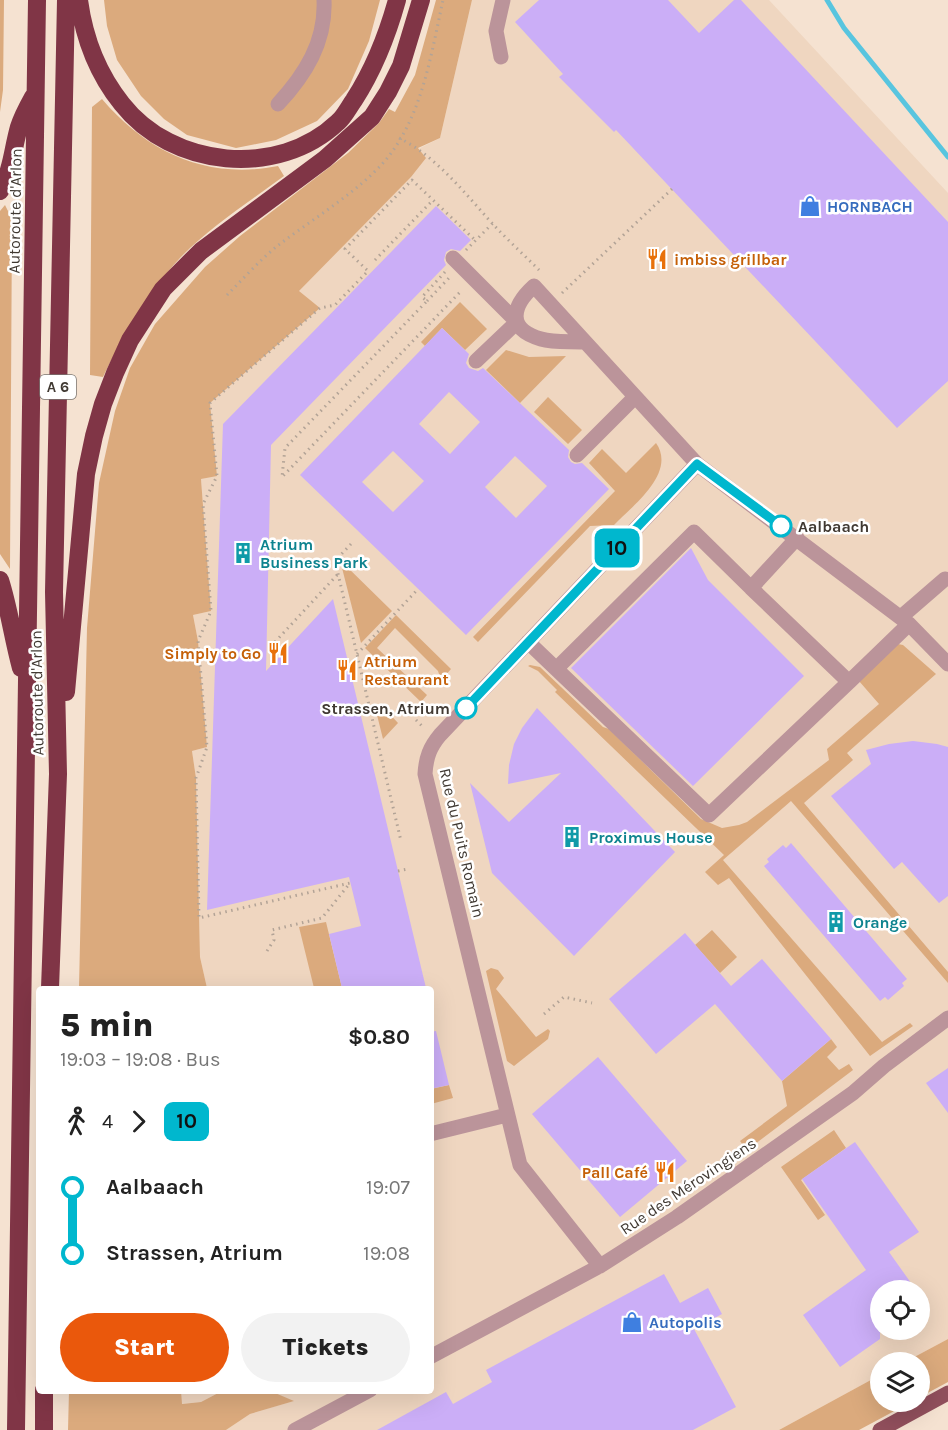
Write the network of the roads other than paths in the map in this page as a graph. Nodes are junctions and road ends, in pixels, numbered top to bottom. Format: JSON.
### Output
{"nodes":[{"id":1,"x":37,"y":0,"type":"edge"},
{"id":2,"x":66,"y":0,"type":"edge"},
{"id":3,"x":79,"y":0,"type":"edge"},
{"id":4,"x":324,"y":0,"type":"edge"},
{"id":5,"x":397,"y":0,"type":"edge"},
{"id":6,"x":411,"y":0,"type":"edge"},
{"id":7,"x":421,"y":0,"type":"edge"},
{"id":8,"x":503,"y":0,"type":"edge"},
{"id":9,"x":501,"y":57,"type":"dead end"},
{"id":10,"x":401,"y":66,"type":"junction"},
{"id":11,"x":36,"y":90,"type":"junction"},
{"id":12,"x":278,"y":104,"type":"dead end"},
{"id":13,"x":0,"y":190,"type":"edge"},
{"id":14,"x":455,"y":260,"type":"road end"},
{"id":15,"x":517,"y":322,"type":"junction"},
{"id":16,"x":584,"y":342,"type":"junction"},
{"id":17,"x":476,"y":361,"type":"dead end"},
{"id":18,"x":635,"y":397,"type":"junction"},
{"id":19,"x":577,"y":455,"type":"dead end"},
{"id":20,"x":697,"y":464,"type":"junction"},
{"id":21,"x":797,"y":538,"type":"junction"},
{"id":22,"x":0,"y":580,"type":"edge"},
{"id":23,"x":947,"y":580,"type":"edge"},
{"id":24,"x":751,"y":588,"type":"junction"},
{"id":25,"x":905,"y":621,"type":"junction"},
{"id":26,"x":528,"y":642,"type":"junction"},
{"id":27,"x":948,"y":664,"type":"edge"},
{"id":28,"x":556,"y":669,"type":"junction"},
{"id":29,"x":849,"y":682,"type":"junction"},
{"id":30,"x":27,"y":690,"type":"junction"},
{"id":31,"x":58,"y":774,"type":"junction"},
{"id":32,"x":50,"y":986,"type":"edge"},
{"id":33,"x":948,"y":1018,"type":"edge"},
{"id":34,"x":507,"y":1115,"type":"junction"},
{"id":35,"x":434,"y":1133,"type":"edge"},
{"id":36,"x":600,"y":1266,"type":"junction"},
{"id":37,"x":434,"y":1355,"type":"edge"},
{"id":38,"x":948,"y":1393,"type":"edge"},
{"id":39,"x":44,"y":1394,"type":"edge"},
{"id":40,"x":363,"y":1394,"type":"edge"},
{"id":41,"x":16,"y":1430,"type":"edge"},
{"id":42,"x":44,"y":1430,"type":"edge"},
{"id":43,"x":296,"y":1430,"type":"edge"},
{"id":44,"x":880,"y":1430,"type":"edge"}],
"edges":[{"from":1,"to":11,"type":"highway","name":"Autoroute d'Arlon","number":"A 6"},
{"from":2,"to":31,"type":"highway","name":"Autoroute d'Arlon","number":"A 6"},
{"from":3,"to":5,"type":"highway"},
{"from":4,"to":12,"type":"street"},
{"from":6,"to":10,"type":"highway","number":"A 6"},
{"from":7,"to":10,"type":"highway","number":"A 6"},
{"from":8,"to":9,"type":"street"},
{"from":10,"to":31,"type":"highway","number":"A 6"},
{"from":11,"to":13,"type":"highway","number":"A 6"},
{"from":11,"to":30,"type":"highway","name":"Autoroute d'Arlon","number":"A 6"},
{"from":14,"to":15,"type":"street"},
{"from":15,"to":16,"type":"street"},
{"from":15,"to":16,"type":"street"},
{"from":15,"to":17,"type":"street"},
{"from":16,"to":18,"type":"street"},
{"from":18,"to":19,"type":"street"},
{"from":18,"to":20,"type":"street"},
{"from":20,"to":21,"type":"street"},
{"from":20,"to":26,"type":"street","name":"Rue du Puits Romain"},
{"from":21,"to":24,"type":"street"},
{"from":21,"to":25,"type":"street"},
{"from":22,"to":30,"type":"highway","number":"A 6"},
{"from":23,"to":25,"type":"street"},
{"from":24,"to":28,"type":"street"},
{"from":24,"to":29,"type":"street"},
{"from":25,"to":27,"type":"street"},
{"from":25,"to":29,"type":"street"},
{"from":26,"to":28,"type":"street"},
{"from":26,"to":34,"type":"street","name":"Rue du Puits Romain"},
{"from":28,"to":29,"type":"street"},
{"from":30,"to":41,"type":"highway","name":"Autoroute d'Arlon","number":"A 6"},
{"from":31,"to":32,"type":"highway","name":"Autoroute d'Arlon","number":"A 6"},
{"from":33,"to":36,"type":"street","name":"Rue des Mérovingiens"},
{"from":34,"to":35,"type":"street"},
{"from":34,"to":36,"type":"street","name":"Rue du Puits Romain"},
{"from":36,"to":37,"type":"street","name":"Rue des Mérovingiens"},
{"from":38,"to":44,"type":"main road"},
{"from":39,"to":42,"type":"highway"},
{"from":40,"to":43,"type":"street"}]}
